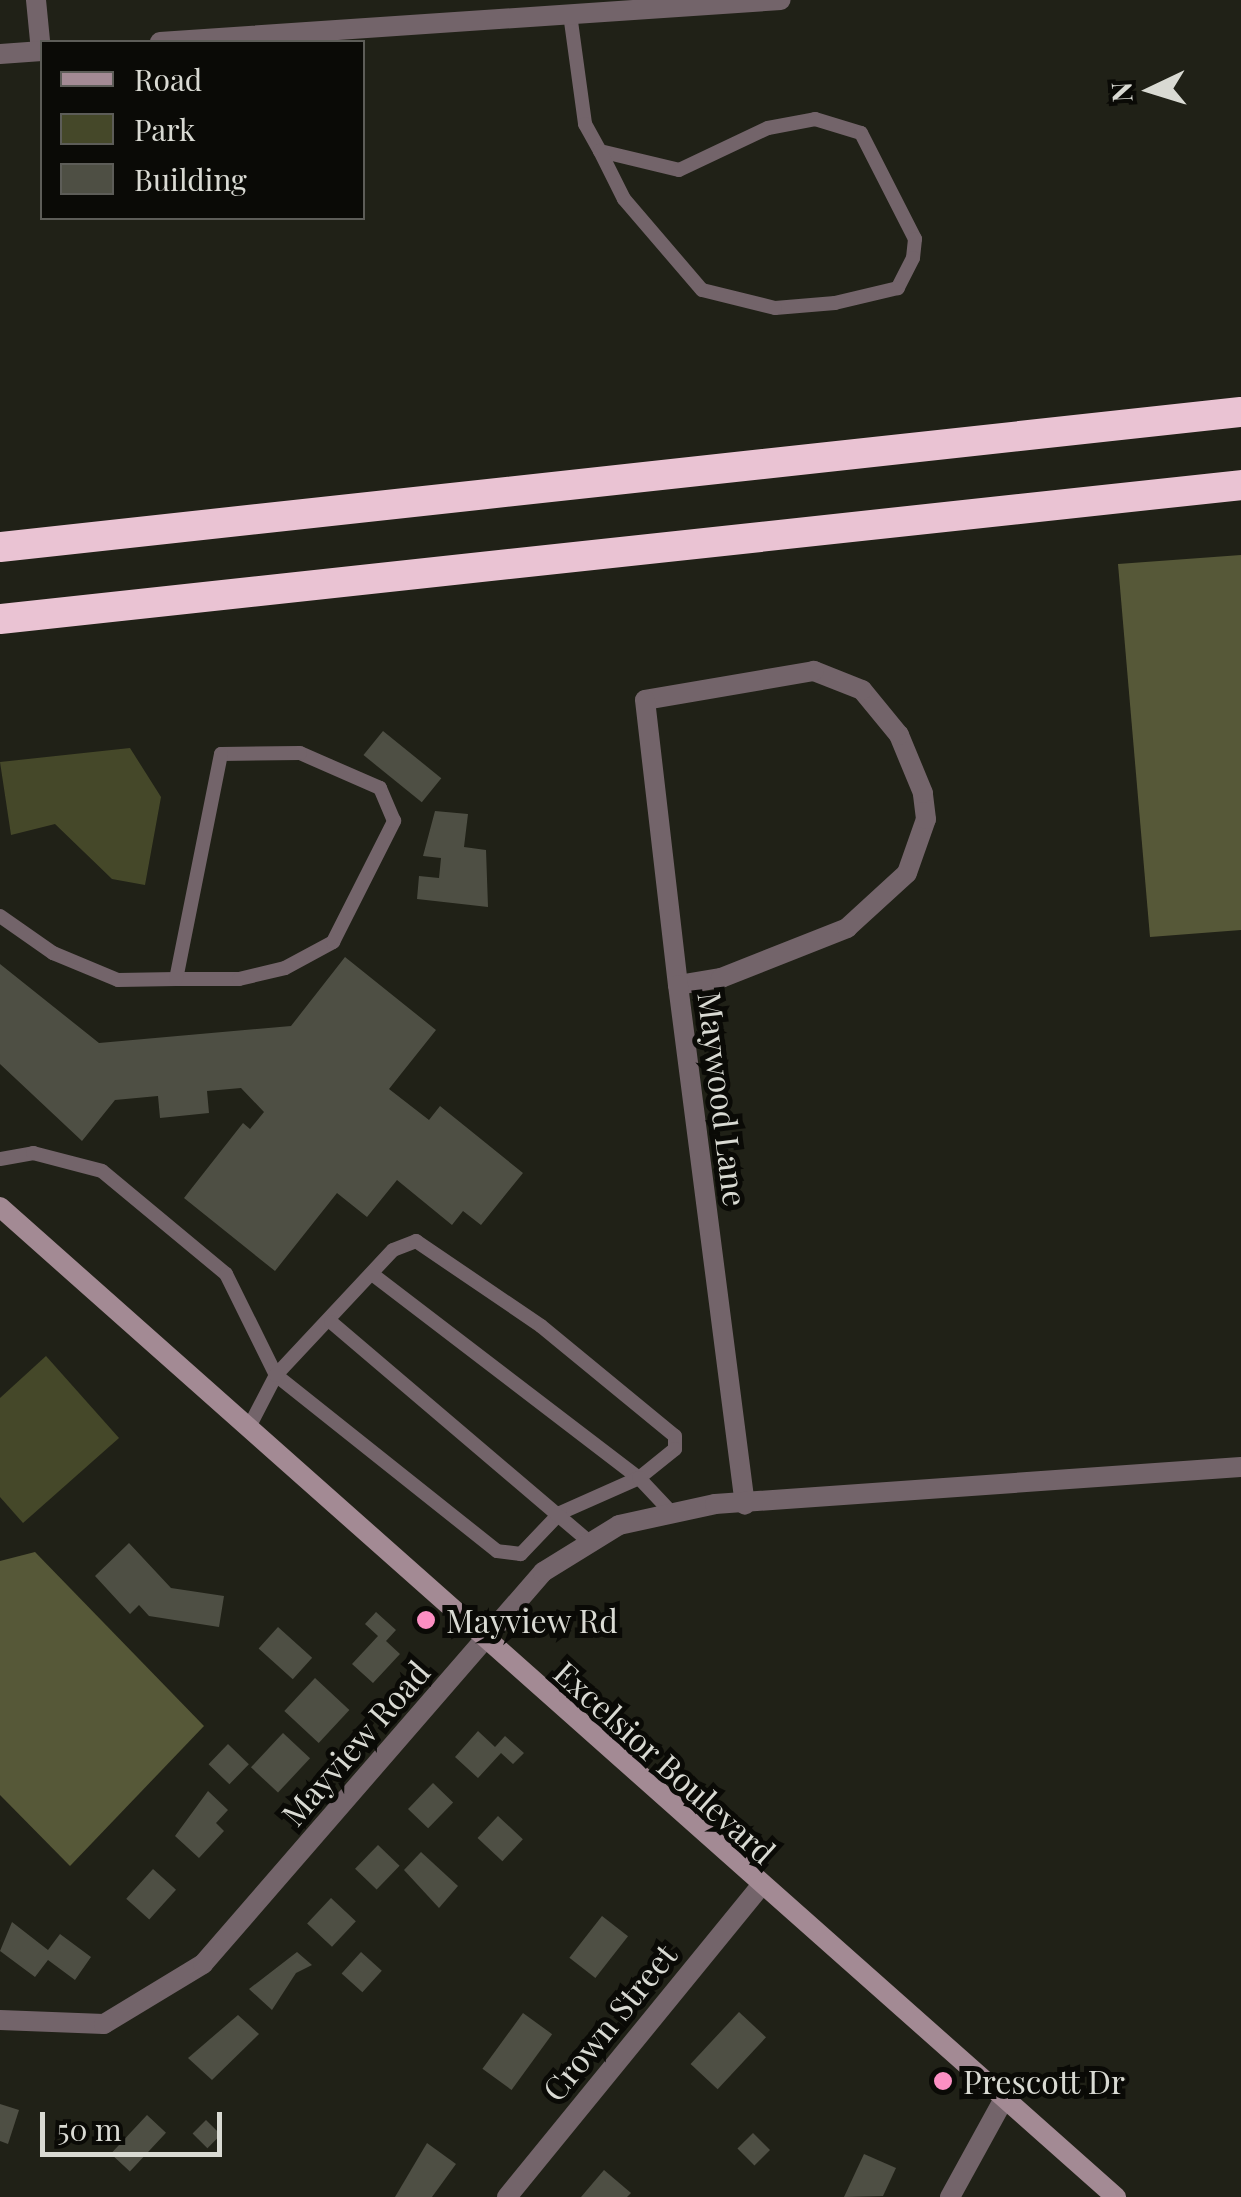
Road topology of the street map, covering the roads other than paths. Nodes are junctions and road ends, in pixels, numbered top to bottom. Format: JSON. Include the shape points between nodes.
{"nodes":[{"id":1,"x":36,"y":0,"type":"edge"},
{"id":2,"x":768,"y":0,"type":"edge"},
{"id":3,"x":781,"y":0,"type":"edge"},
{"id":4,"x":546,"y":8,"type":"edge"},
{"id":5,"x":570,"y":14,"type":"junction"},
{"id":6,"x":41,"y":40,"type":"edge"},
{"id":7,"x":183,"y":40,"type":"edge"},
{"id":8,"x":40,"y":51,"type":"edge"},
{"id":9,"x":0,"y":54,"type":"edge"},
{"id":10,"x":600,"y":151,"type":"junction"},
{"id":11,"x":1241,"y":412,"type":"edge"},
{"id":12,"x":1241,"y":486,"type":"edge"},
{"id":13,"x":0,"y":547,"type":"edge"},
{"id":14,"x":0,"y":619,"type":"edge"},
{"id":15,"x":0,"y":916,"type":"edge"},
{"id":16,"x":176,"y":980,"type":"junction"},
{"id":17,"x":678,"y":986,"type":"junction"},
{"id":18,"x":0,"y":1159,"type":"edge"},
{"id":19,"x":0,"y":1208,"type":"edge"},
{"id":20,"x":372,"y":1274,"type":"junction"},
{"id":21,"x":331,"y":1322,"type":"junction"},
{"id":22,"x":276,"y":1376,"type":"junction"},
{"id":23,"x":248,"y":1429,"type":"junction"},
{"id":24,"x":1241,"y":1468,"type":"edge"},
{"id":25,"x":639,"y":1478,"type":"junction"},
{"id":26,"x":745,"y":1506,"type":"junction"},
{"id":27,"x":669,"y":1510,"type":"junction"},
{"id":28,"x":560,"y":1514,"type":"junction"},
{"id":29,"x":587,"y":1540,"type":"junction"},
{"id":30,"x":484,"y":1640,"type":"junction"},
{"id":31,"x":760,"y":1887,"type":"junction"},
{"id":32,"x":0,"y":2020,"type":"edge"},
{"id":33,"x":1005,"y":2098,"type":"junction"},
{"id":34,"x":507,"y":2197,"type":"edge"},
{"id":35,"x":950,"y":2197,"type":"edge"},
{"id":36,"x":1116,"y":2197,"type":"edge"}],
"edges":[{"from":1,"to":6,"type":"street"},
{"from":2,"to":3,"type":"street"},
{"from":2,"to":5,"type":"street"},
{"from":4,"to":5,"type":"street"},
{"from":4,"to":7,"type":"street"},
{"from":5,"to":10,"type":"lane","via":[[585,124]]},
{"from":8,"to":9,"type":"street"},
{"from":10,"to":10,"type":"lane","via":[[680,170],[768,128],[814,119],[861,134],[915,240],[913,258],[898,288],[835,303],[775,308],[702,290],[624,199]]},
{"from":11,"to":13,"type":"highway"},
{"from":12,"to":14,"type":"highway"},
{"from":15,"to":16,"type":"lane","via":[[52,953],[118,980]]},
{"from":16,"to":16,"type":"lane","via":[[285,968],[333,942],[394,821],[380,788],[300,753],[221,754]]},
{"from":17,"to":17,"type":"street","name":"Maywood Lane","via":[[721,978],[880,905],[919,846],[923,793],[899,735],[840,678],[814,671],[645,700]]},
{"from":17,"to":26,"type":"street","name":"Maywood Lane"},
{"from":18,"to":22,"type":"lane","via":[[33,1153],[102,1171],[226,1274]]},
{"from":19,"to":23,"type":"main road","name":"Excelsior Boulevard"},
{"from":20,"to":21,"type":"lane"},
{"from":20,"to":25,"type":"lane"},
{"from":20,"to":25,"type":"lane","via":[[416,1241],[542,1326],[675,1436],[675,1449]]},
{"from":21,"to":22,"type":"lane"},
{"from":21,"to":28,"type":"lane"},
{"from":22,"to":23,"type":"lane"},
{"from":22,"to":28,"type":"lane","via":[[497,1551],[522,1554]]},
{"from":23,"to":30,"type":"main road","name":"Excelsior Boulevard"},
{"from":24,"to":26,"type":"street","name":"Mayview Road"},
{"from":25,"to":27,"type":"lane"},
{"from":25,"to":28,"type":"lane"},
{"from":26,"to":27,"type":"street","name":"Mayview Road"},
{"from":27,"to":29,"type":"street","name":"Mayview Road"},
{"from":28,"to":29,"type":"lane"},
{"from":29,"to":30,"type":"street","name":"Mayview Road","via":[[543,1572]]},
{"from":30,"to":31,"type":"main road","name":"Excelsior Boulevard"},
{"from":30,"to":32,"type":"street","name":"Mayview Road","via":[[203,1964],[164,1995],[104,2024]]},
{"from":31,"to":33,"type":"main road","name":"Excelsior Boulevard"},
{"from":31,"to":34,"type":"street","name":"Crown Street"},
{"from":33,"to":35,"type":"street"},
{"from":33,"to":36,"type":"main road","name":"Excelsior Boulevard"}]}
